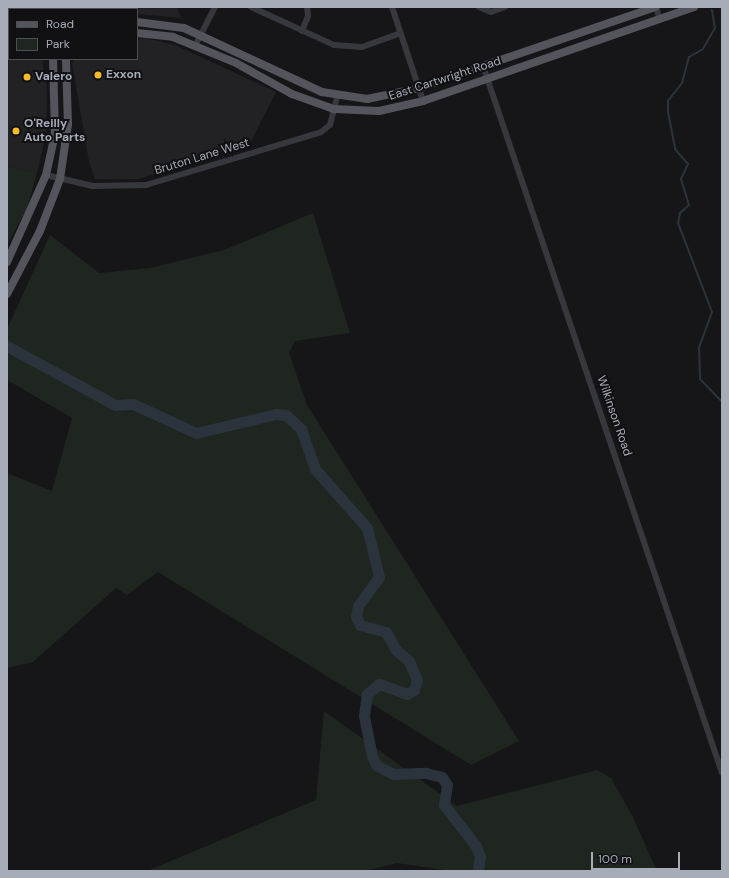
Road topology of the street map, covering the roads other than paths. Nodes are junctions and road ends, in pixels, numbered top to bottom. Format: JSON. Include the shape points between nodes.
{"nodes":[{"id":1,"x":215,"y":7,"type":"edge"},
{"id":2,"x":252,"y":7,"type":"edge"},
{"id":3,"x":307,"y":7,"type":"edge"},
{"id":4,"x":392,"y":7,"type":"edge"},
{"id":5,"x":479,"y":7,"type":"edge"},
{"id":6,"x":505,"y":7,"type":"edge"},
{"id":7,"x":656,"y":7,"type":"edge"},
{"id":8,"x":694,"y":7,"type":"edge"},
{"id":9,"x":660,"y":19,"type":"junction"},
{"id":10,"x":138,"y":22,"type":"edge"},
{"id":11,"x":302,"y":31,"type":"junction"},
{"id":12,"x":401,"y":33,"type":"junction"},
{"id":13,"x":138,"y":34,"type":"edge"},
{"id":14,"x":202,"y":35,"type":"junction"},
{"id":15,"x":195,"y":46,"type":"junction"},
{"id":16,"x":53,"y":60,"type":"edge"},
{"id":17,"x":66,"y":60,"type":"edge"},
{"id":18,"x":483,"y":66,"type":"junction"},
{"id":19,"x":488,"y":78,"type":"junction"},
{"id":20,"x":419,"y":88,"type":"junction"},
{"id":21,"x":337,"y":96,"type":"junction"},
{"id":22,"x":423,"y":101,"type":"junction"},
{"id":23,"x":334,"y":109,"type":"junction"},
{"id":24,"x":46,"y":175,"type":"junction"},
{"id":25,"x":60,"y":179,"type":"junction"},
{"id":26,"x":7,"y":262,"type":"edge"},
{"id":27,"x":7,"y":294,"type":"edge"},
{"id":28,"x":722,"y":774,"type":"edge"}],
"edges":[{"from":1,"to":14,"type":"street"},
{"from":2,"to":11,"type":"street"},
{"from":3,"to":11,"type":"street","via":[[308,16]]},
{"from":4,"to":12,"type":"street"},
{"from":5,"to":6,"type":"street","via":[[491,12]]},
{"from":7,"to":9,"type":"street"},
{"from":7,"to":18,"type":"main road","name":"East Cartwright Road"},
{"from":8,"to":9,"type":"main road","name":"East Cartwright Road"},
{"from":9,"to":19,"type":"main road","name":"East Cartwright Road"},
{"from":10,"to":14,"type":"main road","name":"East Cartwright Road","via":[[167,24]]},
{"from":11,"to":12,"type":"street","via":[[334,45],[362,47]]},
{"from":12,"to":20,"type":"street"},
{"from":13,"to":15,"type":"main road","name":"East Cartwright Road","via":[[163,35]]},
{"from":14,"to":15,"type":"street"},
{"from":14,"to":21,"type":"main road","name":"East Cartwright Road","via":[[288,78]]},
{"from":15,"to":23,"type":"main road","name":"East Cartwright Road","via":[[292,94]]},
{"from":16,"to":24,"type":"main road","via":[[55,134]]},
{"from":17,"to":25,"type":"main road","via":[[68,124]]},
{"from":18,"to":19,"type":"street","name":"Wilkinson Road"},
{"from":18,"to":20,"type":"main road","name":"East Cartwright Road"},
{"from":19,"to":22,"type":"main road","name":"East Cartwright Road"},
{"from":19,"to":28,"type":"street","name":"Wilkinson Road"},
{"from":20,"to":21,"type":"main road","name":"East Cartwright Road","via":[[383,97]]},
{"from":20,"to":22,"type":"street"},
{"from":21,"to":23,"type":"street","name":"Bruton Lane West"},
{"from":22,"to":23,"type":"main road","name":"East Cartwright Road","via":[[379,111]]},
{"from":23,"to":25,"type":"street","name":"Bruton Lane West","via":[[330,125],[321,132],[146,185],[93,186]]},
{"from":24,"to":25,"type":"street","name":"Bruton Lane West"},
{"from":24,"to":26,"type":"main road"},
{"from":25,"to":27,"type":"main road","via":[[40,231]]}]}
